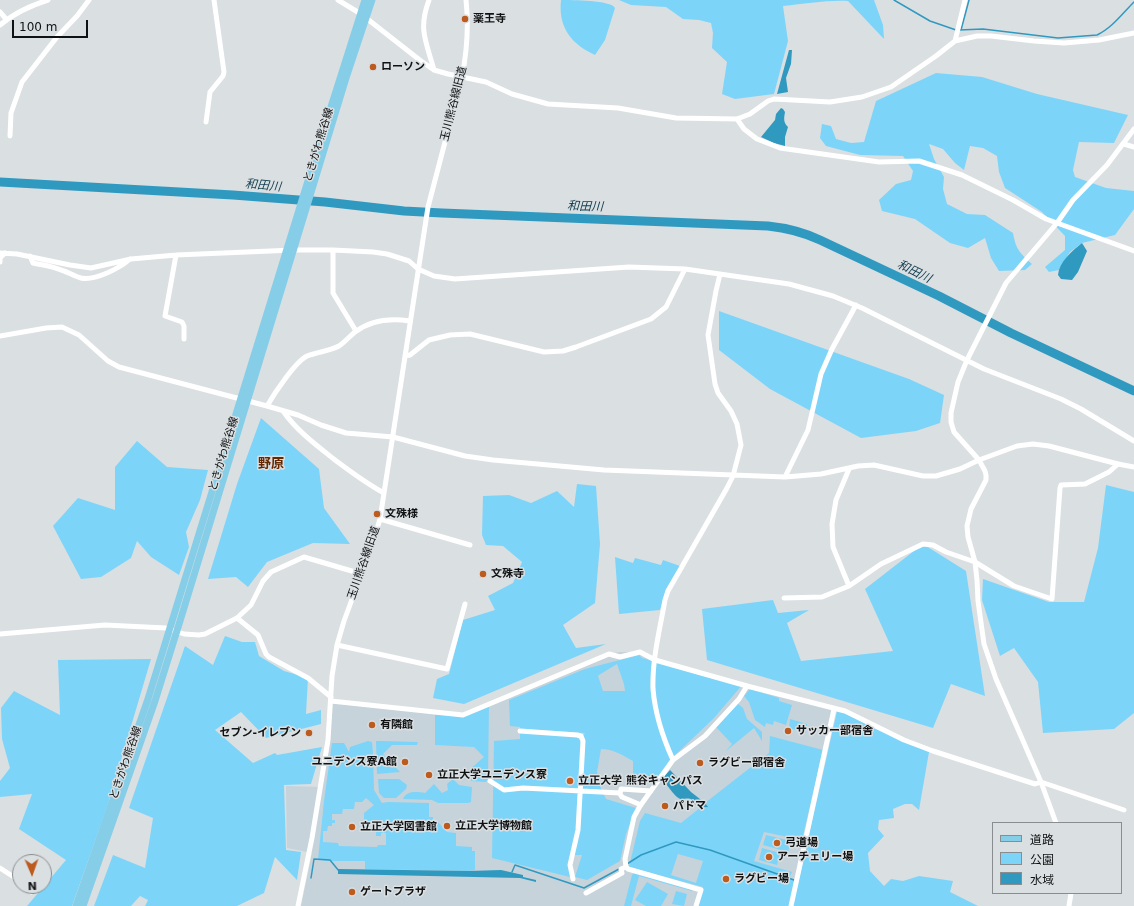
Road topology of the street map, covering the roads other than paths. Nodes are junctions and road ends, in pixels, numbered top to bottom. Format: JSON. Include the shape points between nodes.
{"nodes":[{"id":1,"x":48,"y":0,"type":"edge"},
{"id":2,"x":89,"y":0,"type":"edge"},
{"id":3,"x":214,"y":0,"type":"edge"},
{"id":4,"x":338,"y":0,"type":"edge"},
{"id":5,"x":365,"y":0,"type":"edge"},
{"id":6,"x":372,"y":0,"type":"edge"},
{"id":7,"x":430,"y":0,"type":"edge"},
{"id":8,"x":466,"y":0,"type":"edge"},
{"id":9,"x":965,"y":0,"type":"edge"},
{"id":10,"x":0,"y":12,"type":"edge"},
{"id":11,"x":363,"y":16,"type":"junction"},
{"id":12,"x":6,"y":19,"type":"junction"},
{"id":13,"x":0,"y":25,"type":"edge"},
{"id":14,"x":1134,"y":33,"type":"edge"},
{"id":15,"x":954,"y":42,"type":"junction"},
{"id":16,"x":434,"y":70,"type":"junction"},
{"id":17,"x":462,"y":77,"type":"junction"},
{"id":18,"x":737,"y":118,"type":"junction"},
{"id":19,"x":206,"y":122,"type":"dead end"},
{"id":20,"x":1134,"y":129,"type":"edge"},
{"id":21,"x":10,"y":136,"type":"dead end"},
{"id":22,"x":1124,"y":144,"type":"junction"},
{"id":23,"x":1134,"y":147,"type":"edge"},
{"id":24,"x":1057,"y":223,"type":"junction"},
{"id":25,"x":290,"y":250,"type":"junction"},
{"id":26,"x":333,"y":250,"type":"junction"},
{"id":27,"x":1134,"y":251,"type":"edge"},
{"id":28,"x":3,"y":253,"type":"edge"},
{"id":29,"x":176,"y":255,"type":"junction"},
{"id":30,"x":30,"y":256,"type":"junction"},
{"id":31,"x":131,"y":259,"type":"junction"},
{"id":32,"x":0,"y":262,"type":"edge"},
{"id":33,"x":418,"y":269,"type":"junction"},
{"id":34,"x":685,"y":269,"type":"junction"},
{"id":35,"x":720,"y":274,"type":"junction"},
{"id":36,"x":856,"y":305,"type":"junction"},
{"id":37,"x":410,"y":321,"type":"junction"},
{"id":38,"x":356,"y":331,"type":"junction"},
{"id":39,"x":0,"y":336,"type":"edge"},
{"id":40,"x":184,"y":339,"type":"dead end"},
{"id":41,"x":405,"y":356,"type":"junction"},
{"id":42,"x":967,"y":360,"type":"junction"},
{"id":43,"x":267,"y":406,"type":"junction"},
{"id":44,"x":283,"y":410,"type":"junction"},
{"id":45,"x":392,"y":437,"type":"junction"},
{"id":46,"x":1134,"y":441,"type":"edge"},
{"id":47,"x":979,"y":460,"type":"junction"},
{"id":48,"x":1118,"y":464,"type":"junction"},
{"id":49,"x":1134,"y":467,"type":"edge"},
{"id":50,"x":849,"y":468,"type":"junction"},
{"id":51,"x":733,"y":476,"type":"junction"},
{"id":52,"x":785,"y":477,"type":"junction"},
{"id":53,"x":384,"y":493,"type":"junction"},
{"id":54,"x":380,"y":520,"type":"junction"},
{"id":55,"x":470,"y":545,"type":"dead end"},
{"id":56,"x":975,"y":562,"type":"junction"},
{"id":57,"x":362,"y":574,"type":"junction"},
{"id":58,"x":849,"y":586,"type":"junction"},
{"id":59,"x":784,"y":598,"type":"dead end"},
{"id":60,"x":465,"y":604,"type":"dead end"},
{"id":61,"x":238,"y":618,"type":"junction"},
{"id":62,"x":0,"y":634,"type":"edge"},
{"id":63,"x":337,"y":645,"type":"junction"},
{"id":64,"x":655,"y":660,"type":"junction"},
{"id":65,"x":747,"y":686,"type":"junction"},
{"id":66,"x":331,"y":699,"type":"junction"},
{"id":67,"x":834,"y":709,"type":"junction"},
{"id":68,"x":520,"y":731,"type":"dead end"},
{"id":69,"x":673,"y":760,"type":"junction"},
{"id":70,"x":490,"y":781,"type":"dead end"},
{"id":71,"x":1042,"y":782,"type":"junction"},
{"id":72,"x":580,"y":790,"type":"junction"},
{"id":73,"x":651,"y":791,"type":"junction"},
{"id":74,"x":620,"y":793,"type":"junction"},
{"id":75,"x":641,"y":805,"type":"junction"},
{"id":76,"x":1124,"y":810,"type":"dead end"},
{"id":77,"x":1056,"y":822,"type":"edge"},
{"id":78,"x":626,"y":867,"type":"junction"},
{"id":79,"x":0,"y":868,"type":"edge"},
{"id":80,"x":12,"y":875,"type":"edge"},
{"id":81,"x":573,"y":879,"type":"dead end"},
{"id":82,"x":586,"y":892,"type":"dead end"},
{"id":83,"x":1071,"y":894,"type":"edge"},
{"id":84,"x":76,"y":906,"type":"edge"},
{"id":85,"x":83,"y":906,"type":"edge"},
{"id":86,"x":298,"y":906,"type":"edge"},
{"id":87,"x":696,"y":906,"type":"edge"},
{"id":88,"x":791,"y":906,"type":"edge"},
{"id":89,"x":1069,"y":906,"type":"edge"}],
"edges":[{"from":1,"to":12,"type":"street"},
{"from":2,"to":21,"type":"street","via":[[56,37],[22,82],[11,113]]},
{"from":3,"to":19,"type":"street","via":[[224,72],[210,92]]},
{"from":4,"to":11,"type":"street"},
{"from":5,"to":11,"type":"main road","name":"ときがわ熊谷線"},
{"from":6,"to":11,"type":"main road","name":"ときがわ熊谷線"},
{"from":7,"to":16,"type":"street","via":[[423,20],[423,30]]},
{"from":8,"to":17,"type":"street","name":"玉川熊谷線旧道","via":[[468,28]]},
{"from":9,"to":15,"type":"street"},
{"from":10,"to":12,"type":"street"},
{"from":11,"to":16,"type":"street"},
{"from":11,"to":25,"type":"main road","name":"ときがわ熊谷線"},
{"from":12,"to":13,"type":"street"},
{"from":14,"to":15,"type":"street","via":[[1064,43],[991,36],[977,36]]},
{"from":15,"to":18,"type":"street","via":[[891,87],[877,93],[830,102],[774,99],[750,114]]},
{"from":16,"to":17,"type":"street"},
{"from":17,"to":18,"type":"street","via":[[486,82],[512,94],[548,104],[618,108],[676,118]]},
{"from":17,"to":33,"type":"street","name":"玉川熊谷線旧道","via":[[428,207]]},
{"from":18,"to":24,"type":"street","via":[[744,129],[757,139],[780,148],[879,162],[919,161],[962,174]]},
{"from":20,"to":22,"type":"street"},
{"from":22,"to":23,"type":"street"},
{"from":22,"to":24,"type":"street","via":[[1073,200]]},
{"from":24,"to":27,"type":"street"},
{"from":24,"to":42,"type":"street","via":[[1006,283]]},
{"from":25,"to":26,"type":"street"},
{"from":25,"to":29,"type":"street"},
{"from":25,"to":84,"type":"main road","name":"ときがわ熊谷線","via":[[150,692]]},
{"from":25,"to":85,"type":"main road","name":"ときがわ熊谷線","via":[[174,643]]},
{"from":26,"to":33,"type":"street","via":[[387,254],[409,262]]},
{"from":26,"to":38,"type":"street","via":[[334,293]]},
{"from":28,"to":30,"type":"street"},
{"from":28,"to":32,"type":"street"},
{"from":29,"to":31,"type":"street"},
{"from":29,"to":40,"type":"street","via":[[165,316],[182,322]]},
{"from":30,"to":31,"type":"street","via":[[91,268]]},
{"from":30,"to":31,"type":"street","via":[[33,263],[60,269],[82,278],[102,274],[122,266]]},
{"from":33,"to":34,"type":"street","via":[[434,276],[455,279],[629,267]]},
{"from":33,"to":37,"type":"street","name":"玉川熊谷線旧道"},
{"from":34,"to":35,"type":"street"},
{"from":34,"to":41,"type":"street","via":[[666,307],[651,319],[576,347],[544,352],[470,334],[450,335],[429,340]]},
{"from":35,"to":36,"type":"street","via":[[789,284]]},
{"from":35,"to":51,"type":"street","via":[[708,335],[715,384],[718,393],[731,410],[740,438],[741,445]]},
{"from":36,"to":42,"type":"street"},
{"from":36,"to":52,"type":"street","via":[[820,374],[808,430]]},
{"from":37,"to":38,"type":"street","via":[[374,321]]},
{"from":37,"to":41,"type":"street","name":"玉川熊谷線旧道"},
{"from":38,"to":43,"type":"street","via":[[338,346],[306,357],[275,391]]},
{"from":39,"to":43,"type":"street","via":[[62,327],[79,335],[108,361],[119,367]]},
{"from":41,"to":45,"type":"street","name":"玉川熊谷線旧道"},
{"from":42,"to":46,"type":"street","via":[[1006,379],[1062,399]]},
{"from":42,"to":47,"type":"street","via":[[953,397],[951,422],[954,432]]},
{"from":43,"to":44,"type":"street"},
{"from":44,"to":45,"type":"street","via":[[346,433]]},
{"from":44,"to":53,"type":"street","via":[[311,442],[357,477]]},
{"from":45,"to":51,"type":"street","via":[[465,456],[493,460],[604,470]]},
{"from":45,"to":53,"type":"street","name":"玉川熊谷線旧道"},
{"from":47,"to":48,"type":"street","via":[[1017,446],[1033,444]]},
{"from":47,"to":50,"type":"street","via":[[936,476],[923,476],[874,465]]},
{"from":47,"to":56,"type":"street","via":[[985,471],[986,480],[971,509],[967,526]]},
{"from":48,"to":49,"type":"street"},
{"from":48,"to":56,"type":"street","via":[[1109,472],[1085,484],[1061,485],[1052,599],[1014,586]]},
{"from":50,"to":52,"type":"street","via":[[821,474]]},
{"from":50,"to":58,"type":"street","via":[[836,500],[832,524],[833,547]]},
{"from":51,"to":52,"type":"street"},
{"from":51,"to":64,"type":"street","via":[[668,591]]},
{"from":53,"to":54,"type":"street","name":"玉川熊谷線旧道"},
{"from":54,"to":55,"type":"street"},
{"from":54,"to":57,"type":"street","name":"玉川熊谷線旧道"},
{"from":56,"to":58,"type":"street","via":[[933,545],[923,544],[882,564]]},
{"from":56,"to":71,"type":"street","via":[[984,644],[996,679]]},
{"from":57,"to":61,"type":"street","via":[[304,557],[271,572],[252,605]]},
{"from":57,"to":63,"type":"street","name":"玉川熊谷線旧道"},
{"from":58,"to":59,"type":"street","via":[[822,597]]},
{"from":60,"to":63,"type":"street","via":[[447,669]]},
{"from":61,"to":62,"type":"street","via":[[199,635],[184,634],[166,628],[105,625]]},
{"from":61,"to":66,"type":"street","via":[[258,635],[269,657],[308,678]]},
{"from":63,"to":66,"type":"street","name":"玉川熊谷線旧道"},
{"from":64,"to":65,"type":"street"},
{"from":64,"to":66,"type":"street","via":[[640,652],[620,657],[609,654],[463,715]]},
{"from":64,"to":69,"type":"street","via":[[656,707],[665,742]]},
{"from":65,"to":67,"type":"street"},
{"from":65,"to":69,"type":"street","via":[[739,699],[705,736]]},
{"from":66,"to":86,"type":"street","name":"玉川熊谷線旧道","via":[[312,838]]},
{"from":67,"to":71,"type":"street","via":[[845,711],[933,751],[1035,784]]},
{"from":67,"to":88,"type":"street"},
{"from":68,"to":72,"type":"street","via":[[581,736],[584,748]]},
{"from":69,"to":73,"type":"street"},
{"from":70,"to":72,"type":"street","via":[[504,790]]},
{"from":71,"to":76,"type":"street"},
{"from":71,"to":77,"type":"street"},
{"from":72,"to":74,"type":"street"},
{"from":72,"to":81,"type":"street","via":[[578,830],[570,865]]},
{"from":73,"to":74,"type":"street","via":[[624,788]]},
{"from":73,"to":75,"type":"street"},
{"from":74,"to":75,"type":"street","via":[[622,797]]},
{"from":75,"to":78,"type":"street","via":[[632,825],[625,859]]},
{"from":78,"to":82,"type":"street","via":[[621,869],[622,873]]},
{"from":78,"to":87,"type":"street","via":[[701,890]]},
{"from":79,"to":80,"type":"street"},
{"from":83,"to":89,"type":"street"}]}
